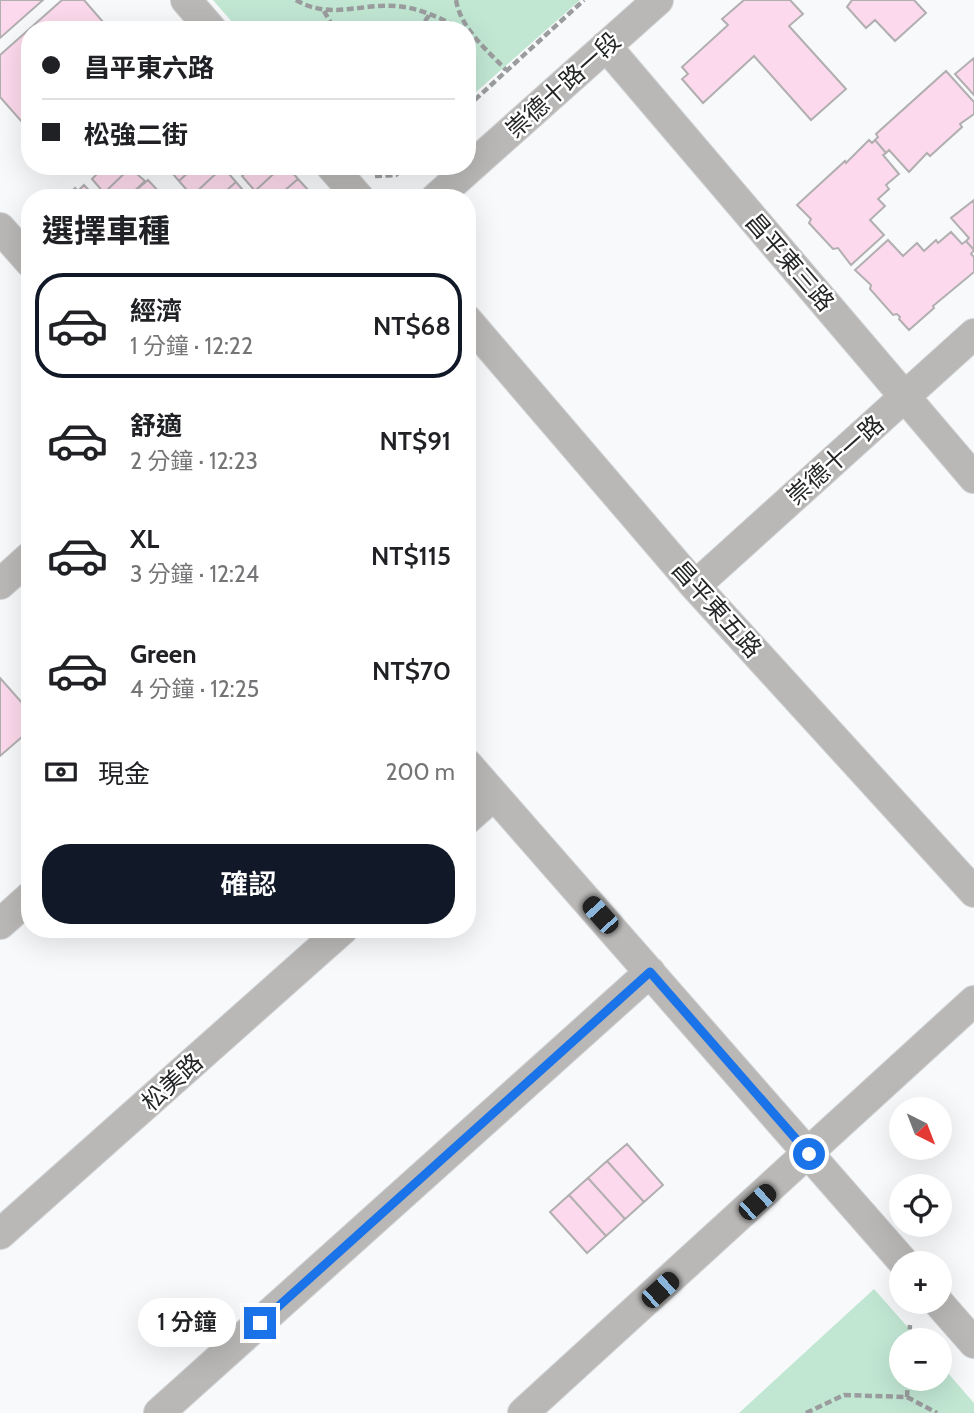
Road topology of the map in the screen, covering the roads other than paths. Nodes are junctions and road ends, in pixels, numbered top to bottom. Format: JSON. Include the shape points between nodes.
{"nodes":[{"id":1,"x":186,"y":0,"type":"edge"},
{"id":2,"x":658,"y":0,"type":"edge"},
{"id":3,"x":204,"y":21,"type":"edge"},
{"id":4,"x":606,"y":46,"type":"junction"},
{"id":5,"x":476,"y":162,"type":"edge"},
{"id":6,"x":339,"y":175,"type":"edge"},
{"id":7,"x":462,"y":175,"type":"edge"},
{"id":8,"x":351,"y":189,"type":"edge"},
{"id":9,"x":446,"y":189,"type":"edge"},
{"id":10,"x":0,"y":228,"type":"edge"},
{"id":11,"x":21,"y":252,"type":"edge"},
{"id":12,"x":476,"y":330,"type":"edge"},
{"id":13,"x":974,"y":334,"type":"edge"},
{"id":14,"x":905,"y":396,"type":"junction"},
{"id":15,"x":974,"y":478,"type":"edge"},
{"id":16,"x":21,"y":566,"type":"edge"},
{"id":17,"x":0,"y":584,"type":"edge"},
{"id":18,"x":695,"y":586,"type":"junction"},
{"id":19,"x":476,"y":774,"type":"edge"},
{"id":20,"x":494,"y":795,"type":"junction"},
{"id":21,"x":476,"y":811,"type":"edge"},
{"id":22,"x":974,"y":892,"type":"edge"},
{"id":23,"x":21,"y":905,"type":"edge"},
{"id":24,"x":0,"y":923,"type":"edge"},
{"id":25,"x":333,"y":938,"type":"edge"},
{"id":26,"x":650,"y":972,"type":"junction"},
{"id":27,"x":974,"y":1001,"type":"edge"},
{"id":28,"x":809,"y":1154,"type":"junction"},
{"id":29,"x":0,"y":1234,"type":"edge"},
{"id":30,"x":894,"y":1251,"type":"edge"},
{"id":31,"x":949,"y":1314,"type":"edge"},
{"id":32,"x":974,"y":1343,"type":"edge"},
{"id":33,"x":159,"y":1413,"type":"edge"},
{"id":34,"x":523,"y":1413,"type":"edge"}],
"edges":[{"from":1,"to":3,"type":"street"},
{"from":2,"to":4,"type":"street","name":"崇德十路一段"},
{"from":4,"to":5,"type":"street","name":"崇德十路一段"},
{"from":4,"to":14,"type":"street","name":"昌平東三路"},
{"from":6,"to":8,"type":"street"},
{"from":7,"to":9,"type":"street","name":"崇德十路一段"},
{"from":10,"to":11,"type":"street"},
{"from":12,"to":18,"type":"street","name":"昌平東五路"},
{"from":13,"to":14,"type":"street","name":"崇德十一路"},
{"from":14,"to":15,"type":"street","name":"昌平東三路"},
{"from":14,"to":18,"type":"street","name":"崇德十一路"},
{"from":16,"to":17,"type":"street"},
{"from":18,"to":22,"type":"street","name":"昌平東五路"},
{"from":19,"to":20,"type":"street"},
{"from":20,"to":21,"type":"street"},
{"from":20,"to":26,"type":"street"},
{"from":23,"to":24,"type":"street"},
{"from":25,"to":29,"type":"street","name":"松美路"},
{"from":26,"to":28,"type":"street"},
{"from":26,"to":33,"type":"street"},
{"from":27,"to":28,"type":"street"},
{"from":28,"to":30,"type":"street"},
{"from":28,"to":34,"type":"street"},
{"from":31,"to":32,"type":"street"}]}
